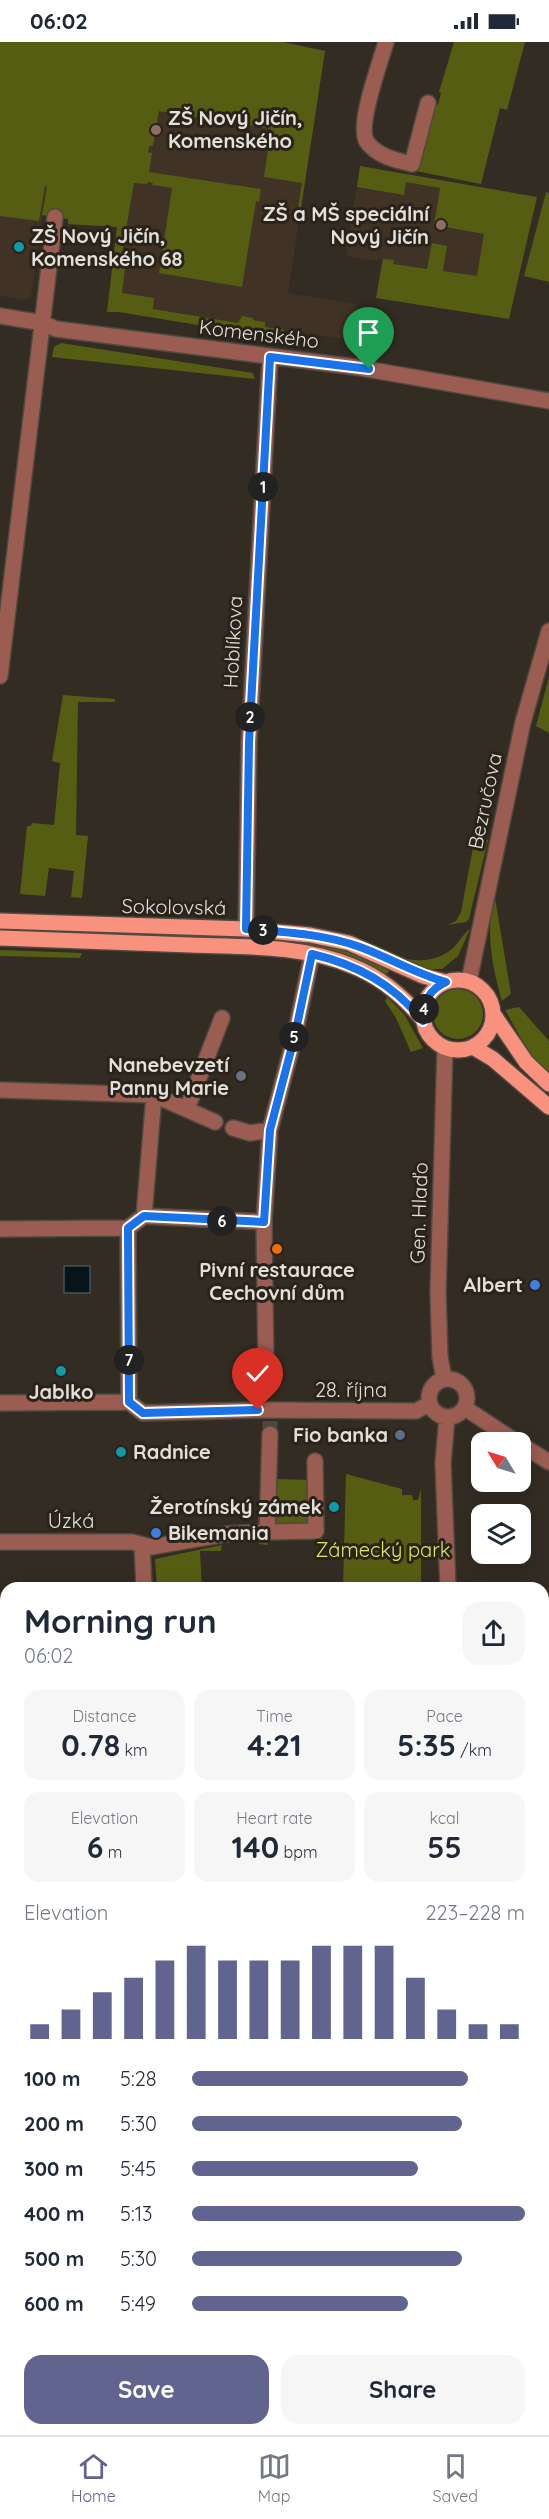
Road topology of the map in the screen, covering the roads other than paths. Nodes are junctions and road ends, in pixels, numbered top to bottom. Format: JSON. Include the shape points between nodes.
{"nodes":[{"id":1,"x":386,"y":42,"type":"edge"},
{"id":2,"x":428,"y":103,"type":"dead end"},
{"id":3,"x":55,"y":217,"type":"dead end"},
{"id":4,"x":0,"y":316,"type":"edge"},
{"id":5,"x":43,"y":323,"type":"junction"},
{"id":6,"x":270,"y":357,"type":"junction"},
{"id":7,"x":549,"y":401,"type":"edge"},
{"id":8,"x":549,"y":631,"type":"edge"},
{"id":9,"x":0,"y":676,"type":"edge"},
{"id":10,"x":0,"y":921,"type":"edge"},
{"id":11,"x":246,"y":929,"type":"junction"},
{"id":12,"x":0,"y":938,"type":"edge"},
{"id":13,"x":312,"y":954,"type":"junction"},
{"id":14,"x":469,"y":981,"type":"junction"},
{"id":15,"x":446,"y":982,"type":"junction"},
{"id":16,"x":494,"y":1015,"type":"junction"},
{"id":17,"x":222,"y":1018,"type":"dead end"},
{"id":18,"x":423,"y":1021,"type":"junction"},
{"id":19,"x":473,"y":1047,"type":"junction"},
{"id":20,"x":445,"y":1048,"type":"junction"},
{"id":21,"x":549,"y":1084,"type":"edge"},
{"id":22,"x":0,"y":1090,"type":"edge"},
{"id":23,"x":154,"y":1095,"type":"junction"},
{"id":24,"x":549,"y":1107,"type":"edge"},
{"id":25,"x":187,"y":1109,"type":"junction"},
{"id":26,"x":215,"y":1122,"type":"dead end"},
{"id":27,"x":233,"y":1128,"type":"dead end"},
{"id":28,"x":270,"y":1130,"type":"junction"},
{"id":29,"x":144,"y":1216,"type":"junction"},
{"id":30,"x":264,"y":1222,"type":"junction"},
{"id":31,"x":128,"y":1228,"type":"junction"},
{"id":32,"x":0,"y":1229,"type":"edge"},
{"id":33,"x":266,"y":1367,"type":"dead end"},
{"id":34,"x":444,"y":1379,"type":"junction"},
{"id":35,"x":0,"y":1402,"type":"edge"},
{"id":36,"x":129,"y":1402,"type":"junction"},
{"id":37,"x":429,"y":1404,"type":"junction"},
{"id":38,"x":465,"y":1408,"type":"junction"},
{"id":39,"x":447,"y":1417,"type":"junction"},
{"id":40,"x":270,"y":1422,"type":"junction"},
{"id":41,"x":502,"y":1432,"type":"edge"},
{"id":42,"x":531,"y":1451,"type":"edge"},
{"id":43,"x":315,"y":1461,"type":"dead end"},
{"id":44,"x":549,"y":1462,"type":"edge"},
{"id":45,"x":267,"y":1532,"type":"junction"},
{"id":46,"x":0,"y":1542,"type":"edge"},
{"id":47,"x":142,"y":1545,"type":"junction"},
{"id":48,"x":144,"y":1582,"type":"edge"},
{"id":49,"x":448,"y":1582,"type":"edge"}],
"edges":[{"from":1,"to":2,"type":"street","via":[[366,112],[363,131],[368,143],[384,156],[412,164]]},
{"from":3,"to":5,"type":"street"},
{"from":4,"to":5,"type":"street","name":"Komenského"},
{"from":5,"to":6,"type":"street","name":"Komenského","via":[[56,328]]},
{"from":5,"to":9,"type":"street"},
{"from":6,"to":7,"type":"street","name":"Komenského","via":[[355,367]]},
{"from":6,"to":11,"type":"street","name":"Hoblíkova","via":[[249,742]]},
{"from":8,"to":14,"type":"street","name":"Bezručova","via":[[523,722]]},
{"from":10,"to":11,"type":"main road","name":"Sokolovská"},
{"from":11,"to":15,"type":"main road","name":"Sokolovská","via":[[334,939]]},
{"from":12,"to":13,"type":"main road","name":"Sokolovská","via":[[244,947]]},
{"from":13,"to":18,"type":"main road","name":"Sokolovská","via":[[370,974],[407,1001]]},
{"from":13,"to":28,"type":"street"},
{"from":14,"to":15,"type":"main road"},
{"from":14,"to":16,"type":"main road","via":[[487,994]]},
{"from":15,"to":18,"type":"main road","via":[[429,996]]},
{"from":16,"to":19,"type":"main road","via":[[486,1036]]},
{"from":16,"to":21,"type":"main road","via":[[526,1062]]},
{"from":17,"to":25,"type":"street"},
{"from":18,"to":20,"type":"main road","via":[[429,1035]]},
{"from":19,"to":20,"type":"main road"},
{"from":19,"to":24,"type":"main road"},
{"from":20,"to":34,"type":"street","name":"Gen. Hlaďo","via":[[438,1292]]},
{"from":22,"to":23,"type":"street"},
{"from":23,"to":25,"type":"street"},
{"from":23,"to":29,"type":"street"},
{"from":25,"to":26,"type":"street"},
{"from":27,"to":28,"type":"street","via":[[250,1133]]},
{"from":28,"to":30,"type":"street"},
{"from":29,"to":30,"type":"street"},
{"from":29,"to":31,"type":"street"},
{"from":30,"to":33,"type":"street"},
{"from":31,"to":32,"type":"street"},
{"from":31,"to":36,"type":"street"},
{"from":34,"to":37,"type":"street","via":[[431,1388]]},
{"from":34,"to":38,"type":"street","via":[[462,1384],[467,1395]]},
{"from":35,"to":36,"type":"street"},
{"from":36,"to":40,"type":"street","name":"28. října","via":[[143,1413]]},
{"from":37,"to":39,"type":"street","via":[[436,1413]]},
{"from":37,"to":40,"type":"street","name":"28. října","via":[[416,1411]]},
{"from":38,"to":39,"type":"street"},
{"from":38,"to":41,"type":"street"},
{"from":39,"to":49,"type":"street","via":[[443,1463]]},
{"from":40,"to":45,"type":"street"},
{"from":42,"to":44,"type":"street"},
{"from":43,"to":45,"type":"street","via":[[316,1531]]},
{"from":45,"to":47,"type":"street"},
{"from":46,"to":47,"type":"street","name":"Úzká"},
{"from":47,"to":48,"type":"street"}]}
